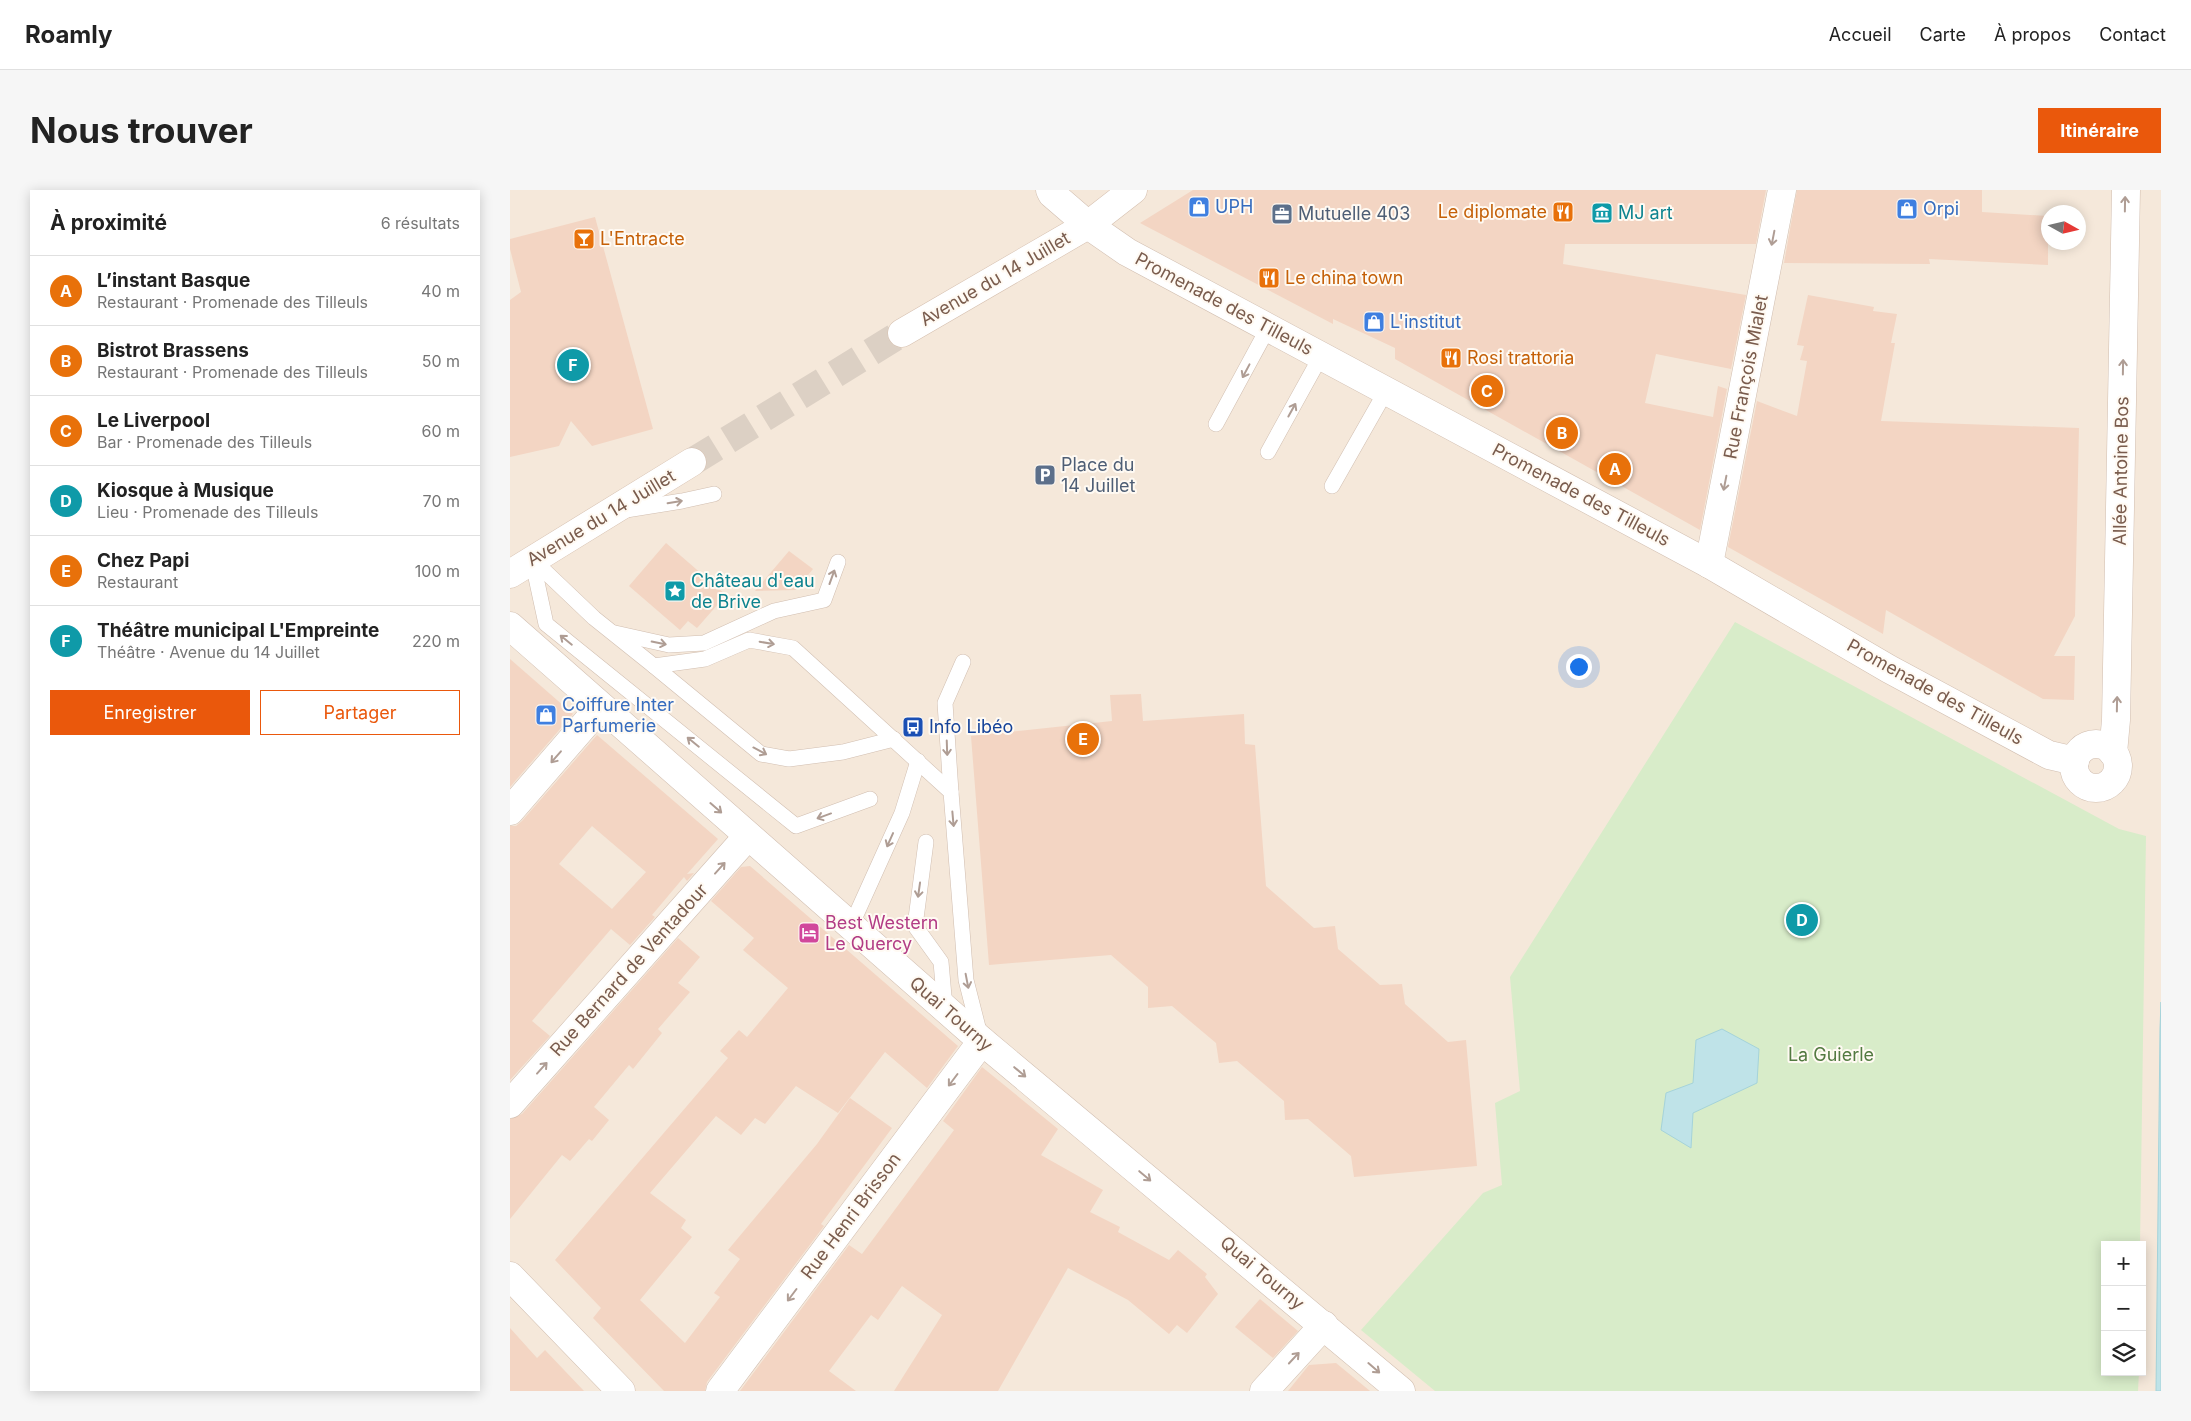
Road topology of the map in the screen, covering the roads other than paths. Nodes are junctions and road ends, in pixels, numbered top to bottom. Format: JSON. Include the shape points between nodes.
{"nodes":[{"id":1,"x":1050,"y":190,"type":"edge"},
{"id":2,"x":1133,"y":190,"type":"edge"},
{"id":3,"x":1782,"y":190,"type":"edge"},
{"id":4,"x":2126,"y":190,"type":"edge"},
{"id":5,"x":1088,"y":225,"type":"junction"},
{"id":6,"x":1268,"y":328,"type":"junction"},
{"id":7,"x":902,"y":332,"type":"tunnel mouth"},
{"id":8,"x":1321,"y":356,"type":"junction"},
{"id":9,"x":1386,"y":391,"type":"junction"},
{"id":10,"x":1216,"y":424,"type":"dead end"},
{"id":11,"x":1268,"y":452,"type":"dead end"},
{"id":12,"x":692,"y":462,"type":"tunnel mouth"},
{"id":13,"x":1332,"y":486,"type":"dead end"},
{"id":14,"x":714,"y":494,"type":"dead end"},
{"id":15,"x":610,"y":512,"type":"junction"},
{"id":16,"x":532,"y":559,"type":"junction"},
{"id":17,"x":838,"y":562,"type":"dead end"},
{"id":18,"x":1709,"y":564,"type":"junction"},
{"id":19,"x":510,"y":574,"type":"edge"},
{"id":20,"x":510,"y":626,"type":"edge"},
{"id":21,"x":612,"y":632,"type":"junction"},
{"id":22,"x":963,"y":662,"type":"dead end"},
{"id":23,"x":654,"y":666,"type":"junction"},
{"id":24,"x":600,"y":707,"type":"junction"},
{"id":25,"x":894,"y":739,"type":"junction"},
{"id":26,"x":2113,"y":753,"type":"junction"},
{"id":27,"x":918,"y":761,"type":"junction"},
{"id":28,"x":2075,"y":761,"type":"junction"},
{"id":29,"x":951,"y":792,"type":"junction"},
{"id":30,"x":870,"y":799,"type":"dead end"},
{"id":31,"x":510,"y":811,"type":"edge"},
{"id":32,"x":748,"y":836,"type":"junction"},
{"id":33,"x":926,"y":842,"type":"dead end"},
{"id":34,"x":851,"y":926,"type":"junction"},
{"id":35,"x":945,"y":1009,"type":"junction"},
{"id":36,"x":982,"y":1041,"type":"junction"},
{"id":37,"x":510,"y":1104,"type":"edge"},
{"id":38,"x":510,"y":1276,"type":"edge"},
{"id":39,"x":1324,"y":1325,"type":"junction"},
{"id":40,"x":593,"y":1361,"type":"junction"},
{"id":41,"x":605,"y":1391,"type":"edge"},
{"id":42,"x":621,"y":1391,"type":"edge"},
{"id":43,"x":720,"y":1391,"type":"edge"},
{"id":44,"x":1264,"y":1391,"type":"edge"},
{"id":45,"x":1401,"y":1391,"type":"edge"}],
"edges":[{"from":1,"to":5,"type":"street","name":"Avenue du 14 Juillet"},
{"from":2,"to":5,"type":"street","name":"Avenue du 14 Juillet"},
{"from":3,"to":18,"type":"street","name":"Rue François Mialet","one_way":true},
{"from":26,"to":4,"type":"street","name":"Allée Antoine Bos","one_way":true},
{"from":5,"to":6,"type":"street","name":"Promenade des Tilleuls","via":[[1127,252]]},
{"from":5,"to":7,"type":"street","name":"Avenue du 14 Juillet"},
{"from":6,"to":8,"type":"street","name":"Promenade des Tilleuls"},
{"from":6,"to":10,"type":"lane","one_way":true},
{"from":8,"to":9,"type":"street","name":"Promenade des Tilleuls"},
{"from":11,"to":8,"type":"lane","one_way":true},
{"from":9,"to":13,"type":"lane"},
{"from":9,"to":18,"type":"street","name":"Promenade des Tilleuls"},
{"from":12,"to":15,"type":"street","name":"Avenue du 14 Juillet"},
{"from":15,"to":14,"type":"lane","one_way":true},
{"from":15,"to":16,"type":"street","name":"Avenue du 14 Juillet"},
{"from":16,"to":19,"type":"street","name":"Avenue du 14 Juillet"},
{"from":16,"to":21,"type":"lane"},
{"from":30,"to":16,"type":"lane","one_way":true,"via":[[796,826],[546,624]]},
{"from":21,"to":17,"type":"lane","one_way":true,"via":[[669,645],[704,642],[774,611],[824,600]]},
{"from":18,"to":28,"type":"street","name":"Promenade des Tilleuls","via":[[1897,673],[2049,755]]},
{"from":20,"to":24,"type":"street","name":"Quai Tourny"},
{"from":21,"to":23,"type":"lane"},
{"from":22,"to":29,"type":"lane","one_way":true,"via":[[945,703]]},
{"from":23,"to":25,"type":"lane","one_way":true,"via":[[761,754],[789,759],[843,752]]},
{"from":23,"to":25,"type":"lane","one_way":true,"via":[[705,659],[749,640],[793,648]]},
{"from":24,"to":31,"type":"street","one_way":true},
{"from":24,"to":32,"type":"street","name":"Quai Tourny","one_way":true},
{"from":25,"to":27,"type":"lane"},
{"from":26,"to":28,"type":"street","via":[[2102,745],[2094,744],[2082,749]]},
{"from":26,"to":28,"type":"street","via":[[2118,767],[2116,774],[2107,786],[2100,788],[2085,786],[2079,781]]},
{"from":27,"to":29,"type":"lane"},
{"from":27,"to":34,"type":"lane","one_way":true,"via":[[902,813]]},
{"from":29,"to":36,"type":"lane","one_way":true,"via":[[966,980]]},
{"from":32,"to":34,"type":"street","name":"Quai Tourny"},
{"from":37,"to":32,"type":"street","name":"Rue Bernard de Ventadour","one_way":true},
{"from":33,"to":35,"type":"lane","one_way":true,"via":[[915,926],[941,962]]},
{"from":34,"to":35,"type":"street","name":"Quai Tourny"},
{"from":35,"to":36,"type":"street","name":"Quai Tourny"},
{"from":36,"to":39,"type":"street","name":"Quai Tourny","one_way":true},
{"from":36,"to":43,"type":"street","name":"Rue Henri Brisson","one_way":true},
{"from":38,"to":40,"type":"street"},
{"from":44,"to":39,"type":"street","one_way":true},
{"from":39,"to":45,"type":"street","name":"Quai Tourny","one_way":true},
{"from":40,"to":41,"type":"street"},
{"from":40,"to":42,"type":"street"}]}
